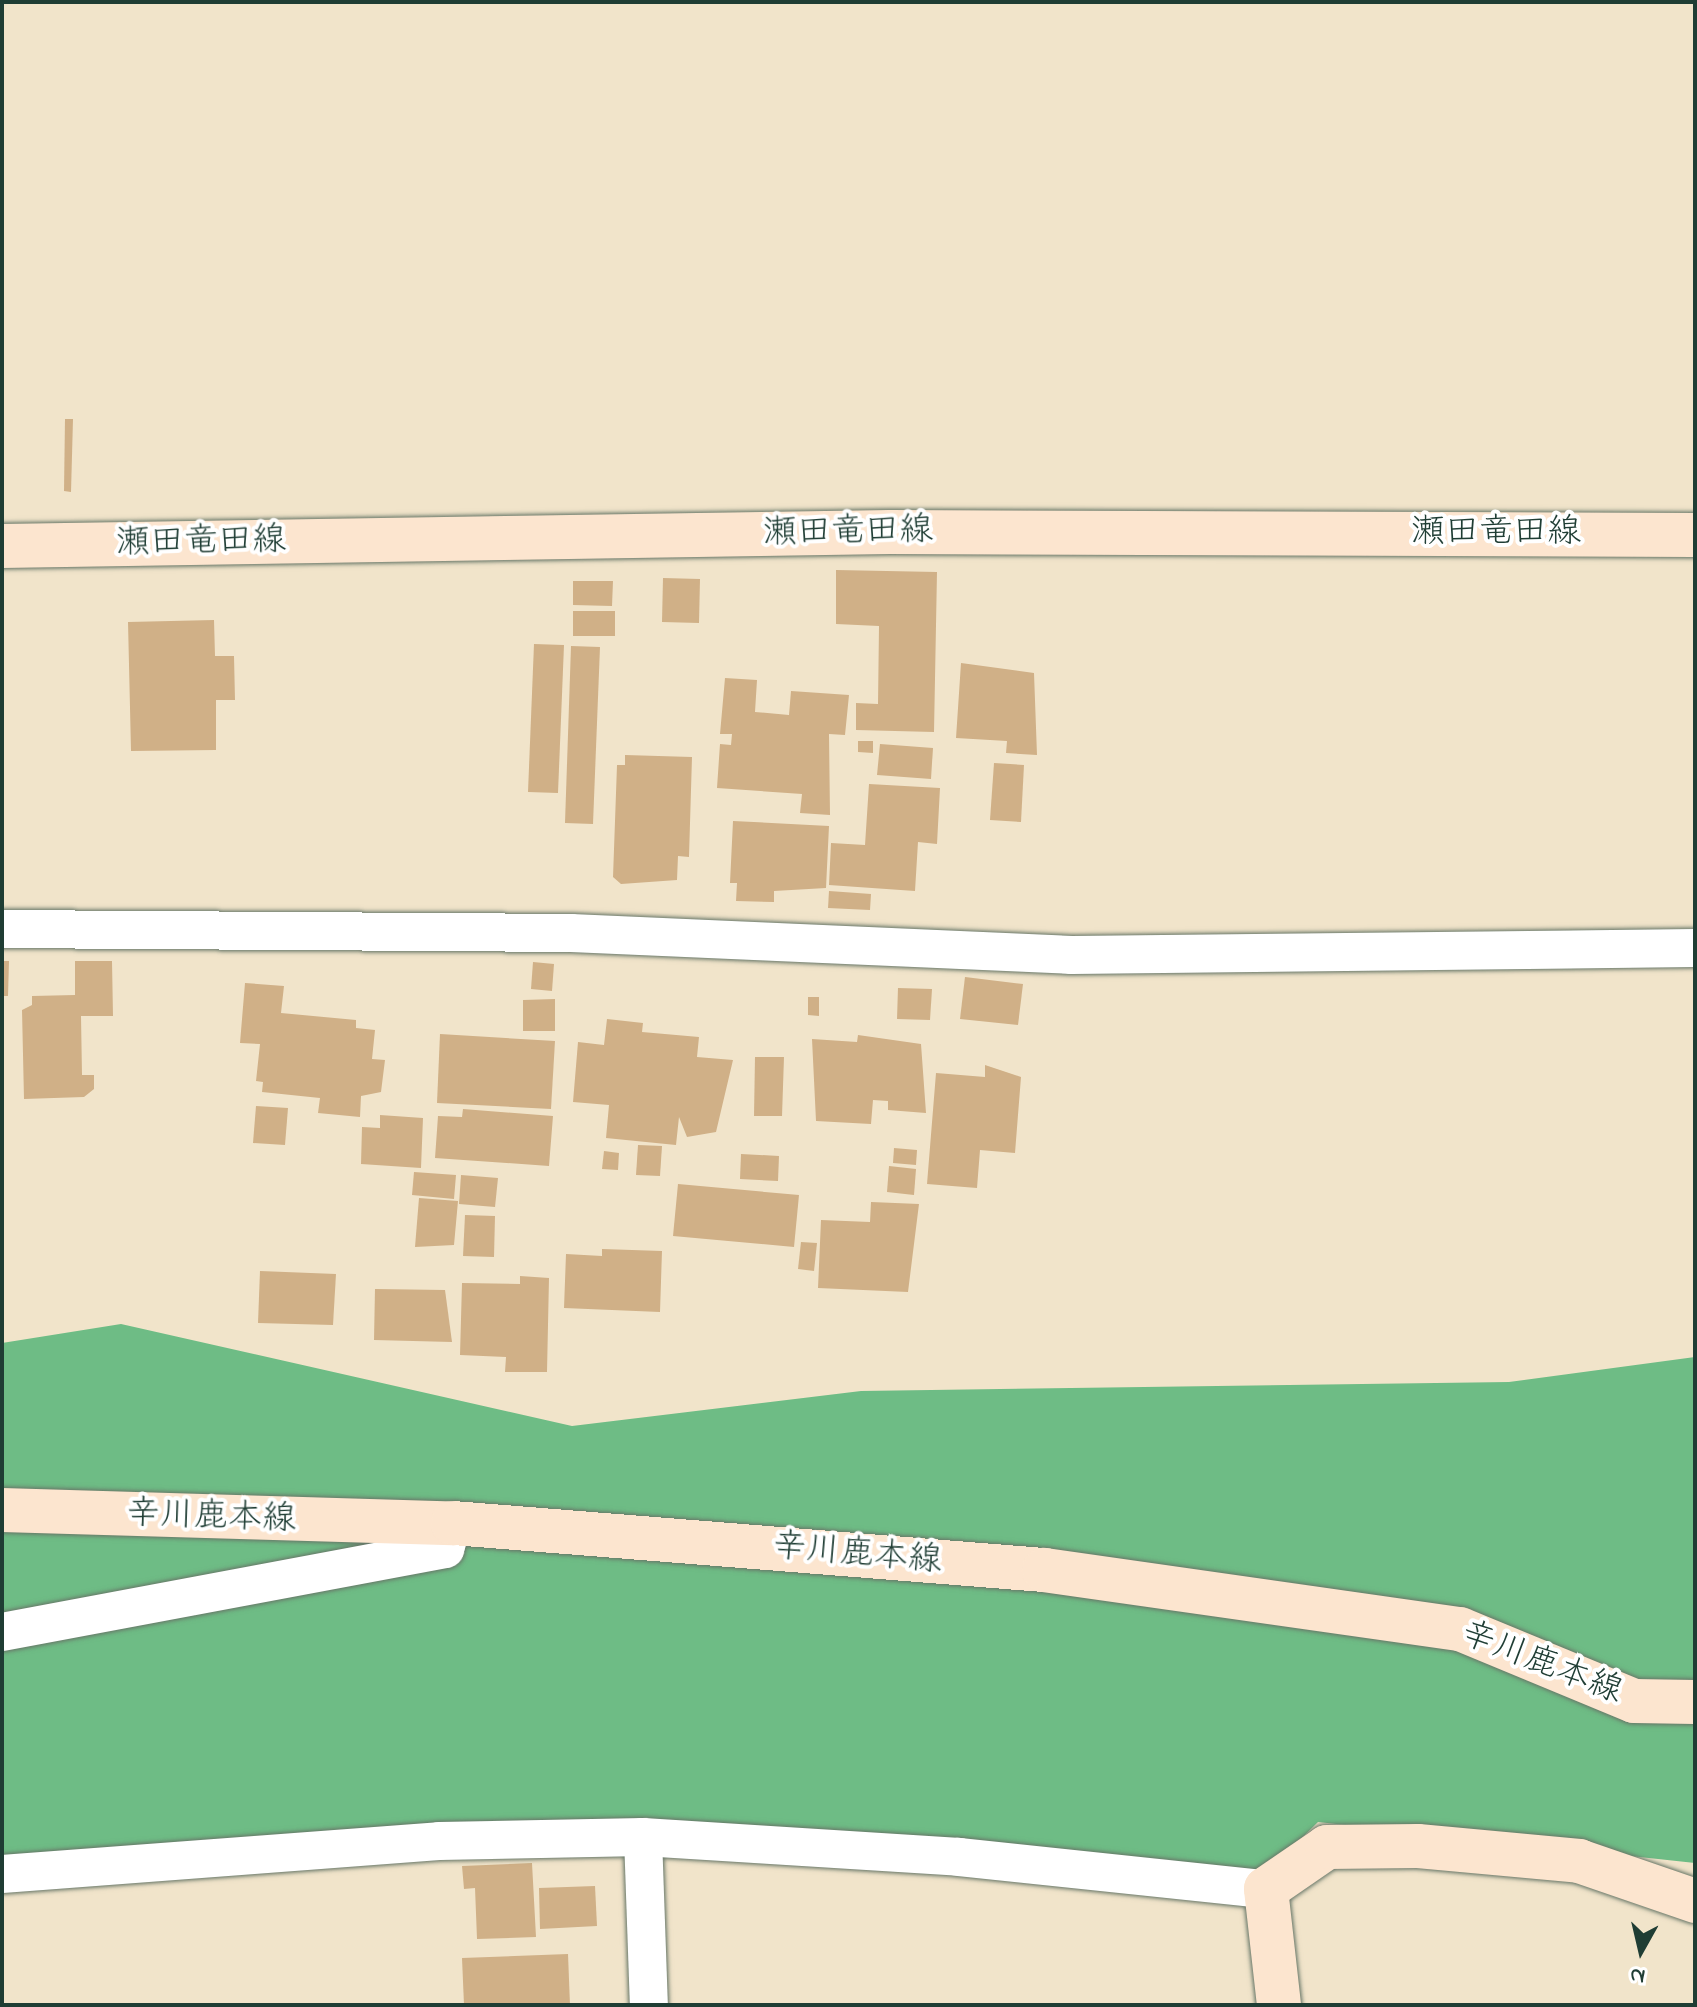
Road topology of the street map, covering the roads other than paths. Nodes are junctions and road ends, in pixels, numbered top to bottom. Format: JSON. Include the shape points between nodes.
{"nodes":[{"id":1,"x":1695,"y":535,"type":"edge"},
{"id":2,"x":2,"y":546,"type":"edge"},
{"id":3,"x":2,"y":929,"type":"edge"},
{"id":4,"x":1695,"y":948,"type":"edge"},
{"id":5,"x":2,"y":1510,"type":"edge"},
{"id":6,"x":453,"y":1523,"type":"junction"},
{"id":7,"x":2,"y":1632,"type":"edge"},
{"id":8,"x":1695,"y":1702,"type":"edge"},
{"id":9,"x":643,"y":1837,"type":"junction"},
{"id":10,"x":2,"y":1874,"type":"edge"},
{"id":11,"x":1266,"y":1889,"type":"junction"},
{"id":12,"x":1695,"y":1901,"type":"edge"},
{"id":13,"x":649,"y":2005,"type":"edge"},
{"id":14,"x":1279,"y":2005,"type":"edge"}],
"edges":[{"from":1,"to":2,"type":"main road","name":"瀬田竜田線","via":[[890,532]]},
{"from":3,"to":4,"type":"street","via":[[571,933],[1072,955]]},
{"from":5,"to":6,"type":"main road","name":"辛川鹿本線"},
{"from":6,"to":7,"type":"street","via":[[445,1549]]},
{"from":6,"to":8,"type":"main road","name":"辛川鹿本線","via":[[1044,1570],[1460,1629],[1634,1701]]},
{"from":9,"to":10,"type":"street","via":[[439,1841]]},
{"from":9,"to":11,"type":"street","via":[[959,1857]]},
{"from":9,"to":13,"type":"street"},
{"from":11,"to":12,"type":"main road","via":[[1327,1847],[1418,1846],[1579,1861]]},
{"from":11,"to":14,"type":"main road"}]}
